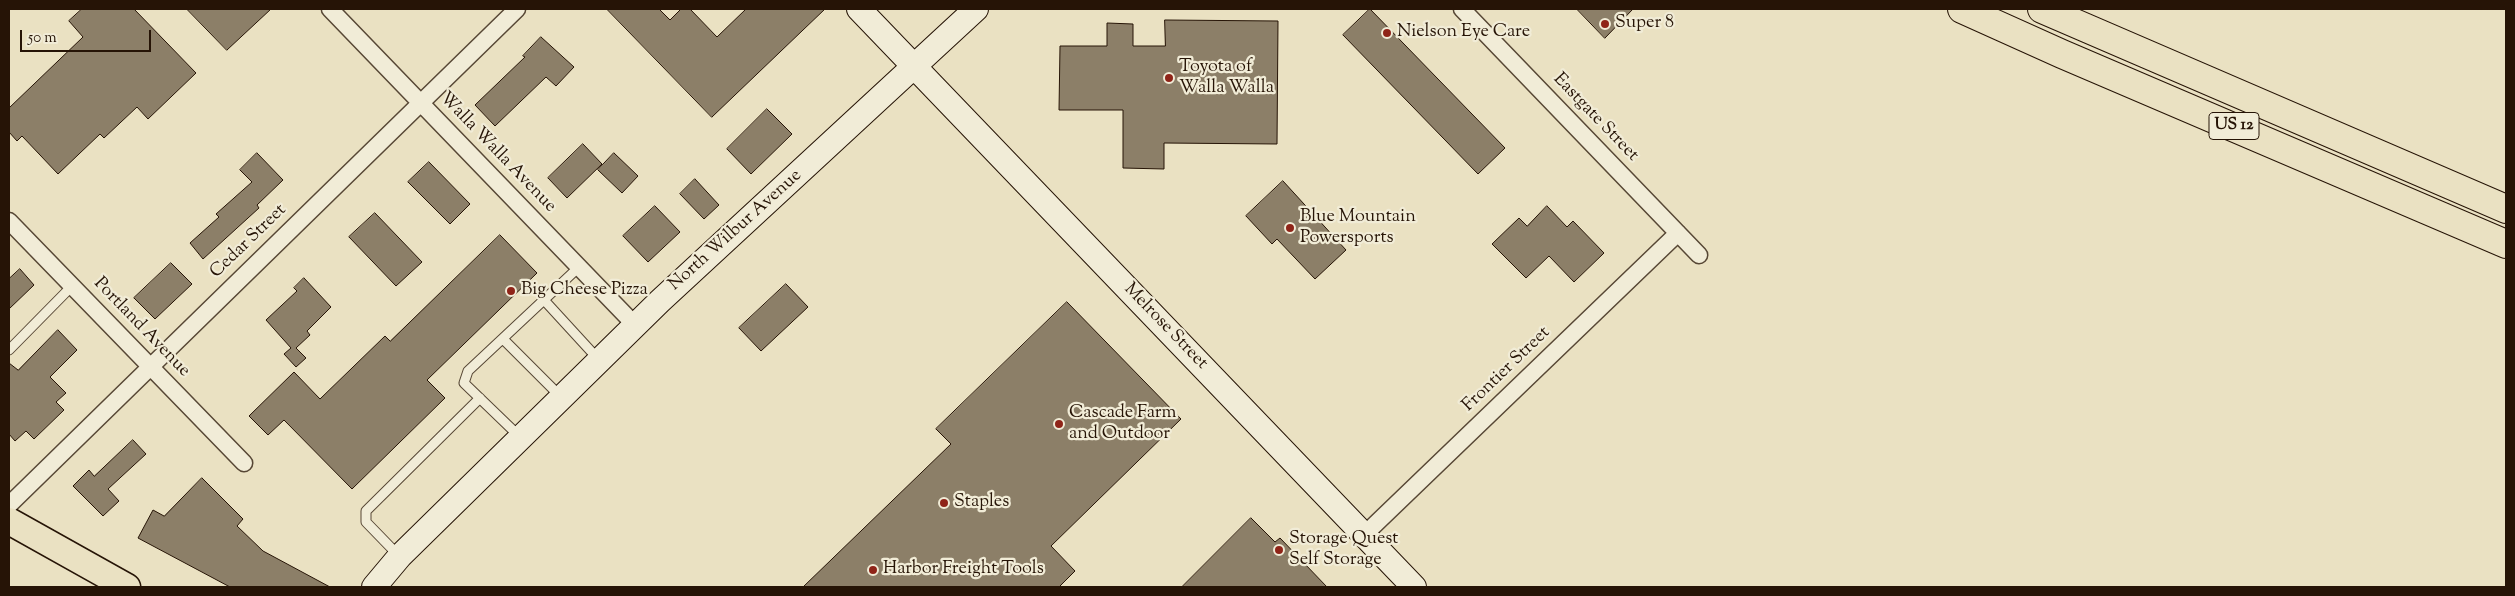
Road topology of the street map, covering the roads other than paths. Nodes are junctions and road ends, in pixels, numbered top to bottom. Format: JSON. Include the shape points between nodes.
{"nodes":[{"id":1,"x":330,"y":9,"type":"edge"},
{"id":2,"x":517,"y":9,"type":"edge"},
{"id":3,"x":859,"y":9,"type":"edge"},
{"id":4,"x":976,"y":9,"type":"edge"},
{"id":5,"x":1462,"y":9,"type":"edge"},
{"id":6,"x":1962,"y":9,"type":"edge"},
{"id":7,"x":2042,"y":9,"type":"edge"},
{"id":8,"x":915,"y":68,"type":"junction"},
{"id":9,"x":421,"y":103,"type":"junction"},
{"id":10,"x":2506,"y":209,"type":"edge"},
{"id":11,"x":9,"y":221,"type":"edge"},
{"id":12,"x":1678,"y":233,"type":"junction"},
{"id":13,"x":2506,"y":244,"type":"edge"},
{"id":14,"x":1699,"y":255,"type":"dead end"},
{"id":15,"x":579,"y":267,"type":"junction"},
{"id":16,"x":72,"y":286,"type":"junction"},
{"id":17,"x":544,"y":300,"type":"junction"},
{"id":18,"x":635,"y":325,"type":"junction"},
{"id":19,"x":503,"y":339,"type":"junction"},
{"id":20,"x":9,"y":350,"type":"edge"},
{"id":21,"x":599,"y":360,"type":"junction"},
{"id":22,"x":150,"y":367,"type":"junction"},
{"id":23,"x":561,"y":397,"type":"junction"},
{"id":24,"x":480,"y":398,"type":"junction"},
{"id":25,"x":520,"y":438,"type":"junction"},
{"id":26,"x":244,"y":463,"type":"dead end"},
{"id":27,"x":9,"y":505,"type":"edge"},
{"id":28,"x":9,"y":521,"type":"edge"},
{"id":29,"x":1364,"y":535,"type":"junction"},
{"id":30,"x":400,"y":556,"type":"junction"},
{"id":31,"x":127,"y":587,"type":"edge"},
{"id":32,"x":374,"y":587,"type":"edge"},
{"id":33,"x":1414,"y":587,"type":"edge"}],
"edges":[{"from":1,"to":9,"type":"street","name":"Walla Walla Avenue"},
{"from":2,"to":9,"type":"street","name":"Cedar Street"},
{"from":3,"to":8,"type":"main road","name":"Melrose Street"},
{"from":4,"to":8,"type":"main road","name":"North Wilbur Avenue"},
{"from":5,"to":12,"type":"street","name":"Eastgate Street"},
{"from":6,"to":13,"type":"highway","number":"US 12"},
{"from":7,"to":10,"type":"highway","number":"US 12"},
{"from":8,"to":18,"type":"main road","name":"North Wilbur Avenue"},
{"from":8,"to":29,"type":"main road","name":"Melrose Street"},
{"from":9,"to":15,"type":"street","name":"Walla Walla Avenue"},
{"from":9,"to":22,"type":"street","name":"Cedar Street"},
{"from":11,"to":16,"type":"street","name":"Portland Avenue"},
{"from":12,"to":14,"type":"street","name":"Eastgate Street"},
{"from":12,"to":29,"type":"street","name":"Frontier Street"},
{"from":15,"to":17,"type":"lane"},
{"from":15,"to":18,"type":"street","name":"Walla Walla Avenue"},
{"from":16,"to":20,"type":"lane"},
{"from":16,"to":22,"type":"street","name":"Portland Avenue"},
{"from":17,"to":19,"type":"lane"},
{"from":17,"to":21,"type":"lane"},
{"from":18,"to":21,"type":"main road","name":"North Wilbur Avenue"},
{"from":19,"to":23,"type":"lane"},
{"from":19,"to":24,"type":"lane","via":[[468,371],[464,383]]},
{"from":21,"to":23,"type":"main road","name":"North Wilbur Avenue"},
{"from":22,"to":26,"type":"street","name":"Portland Avenue"},
{"from":22,"to":27,"type":"street","name":"Cedar Street"},
{"from":23,"to":25,"type":"main road","name":"North Wilbur Avenue"},
{"from":24,"to":25,"type":"lane"},
{"from":24,"to":30,"type":"lane","via":[[366,511],[366,522]]},
{"from":25,"to":30,"type":"main road","name":"North Wilbur Avenue"},
{"from":28,"to":31,"type":"main road"},
{"from":29,"to":33,"type":"main road","name":"Melrose Street"},
{"from":30,"to":32,"type":"main road","name":"North Wilbur Avenue"}]}
